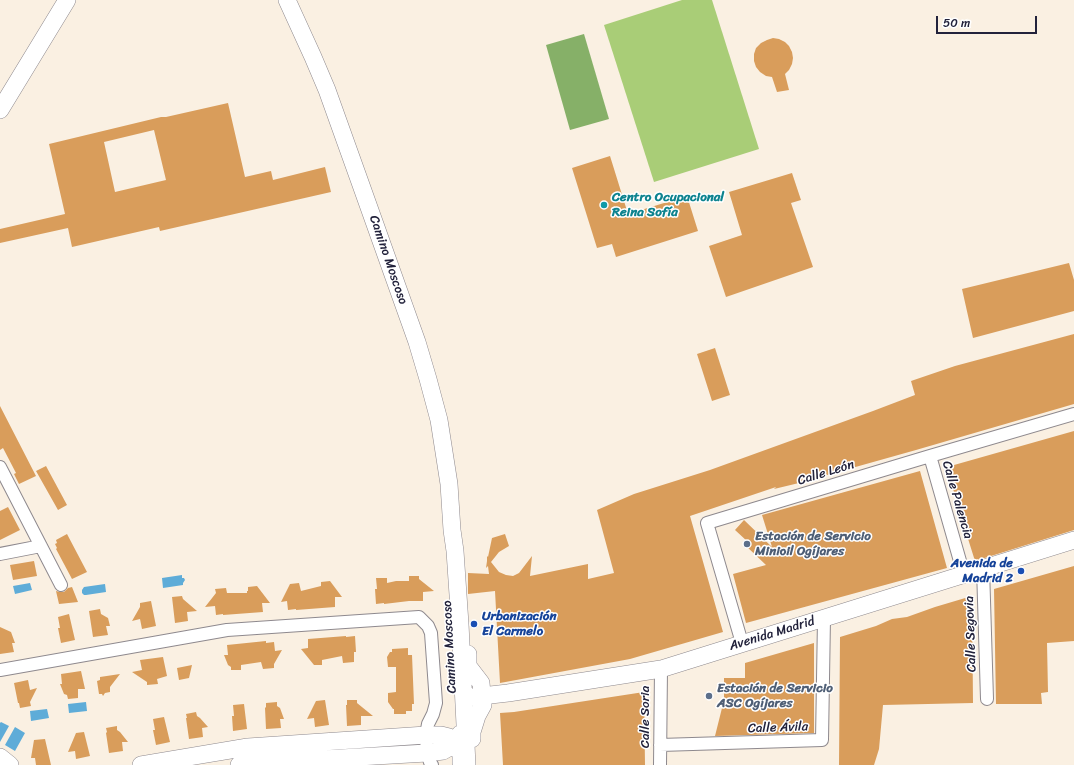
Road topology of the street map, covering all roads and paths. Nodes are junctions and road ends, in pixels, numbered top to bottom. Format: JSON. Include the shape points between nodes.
{"nodes":[{"id":1,"x":67,"y":0,"type":"edge"},
{"id":2,"x":287,"y":0,"type":"edge"},
{"id":3,"x":0,"y":110,"type":"edge"},
{"id":4,"x":1074,"y":414,"type":"edge"},
{"id":5,"x":930,"y":456,"type":"junction"},
{"id":6,"x":0,"y":467,"type":"edge"},
{"id":7,"x":1074,"y":540,"type":"edge"},
{"id":8,"x":41,"y":546,"type":"junction"},
{"id":9,"x":0,"y":554,"type":"edge"},
{"id":10,"x":983,"y":568,"type":"junction"},
{"id":11,"x":964,"y":575,"type":"junction"},
{"id":12,"x":61,"y":584,"type":"dead end"},
{"id":13,"x":824,"y":618,"type":"junction"},
{"id":14,"x":454,"y":630,"type":"junction"},
{"id":15,"x":742,"y":643,"type":"junction"},
{"id":16,"x":661,"y":668,"type":"junction"},
{"id":17,"x":0,"y":670,"type":"edge"},
{"id":18,"x":482,"y":696,"type":"junction"},
{"id":19,"x":464,"y":698,"type":"junction"},
{"id":20,"x":987,"y":699,"type":"dead end"},
{"id":21,"x":459,"y":723,"type":"junction"},
{"id":22,"x":426,"y":735,"type":"junction"},
{"id":23,"x":455,"y":742,"type":"junction"},
{"id":24,"x":660,"y":745,"type":"junction"},
{"id":25,"x":0,"y":757,"type":"edge"},
{"id":26,"x":430,"y":759,"type":"edge"},
{"id":27,"x":10,"y":765,"type":"edge"},
{"id":28,"x":141,"y":765,"type":"edge"},
{"id":29,"x":239,"y":765,"type":"edge"},
{"id":30,"x":456,"y":765,"type":"edge"},
{"id":31,"x":461,"y":765,"type":"edge"},
{"id":32,"x":467,"y":765,"type":"edge"},
{"id":33,"x":473,"y":765,"type":"edge"},
{"id":34,"x":660,"y":765,"type":"edge"}],
"edges":[{"from":1,"to":3,"type":"street"},
{"from":2,"to":14,"type":"street","name":"Camino Moscoso","via":[[327,90],[364,192],[417,342],[439,420],[447,466],[455,551]]},
{"from":4,"to":5,"type":"street","name":"Calle León"},
{"from":5,"to":11,"type":"street","name":"Calle Palencia"},
{"from":5,"to":15,"type":"street","name":"Calle León","via":[[707,523]]},
{"from":6,"to":8,"type":"street"},
{"from":7,"to":10,"type":"street","name":"Avenida Madrid"},
{"from":8,"to":9,"type":"street"},
{"from":8,"to":12,"type":"street"},
{"from":10,"to":11,"type":"street","name":"Avenida Madrid"},
{"from":10,"to":20,"type":"street","name":"Calle Segovia"},
{"from":11,"to":13,"type":"street","name":"Avenida Madrid"},
{"from":13,"to":15,"type":"street","name":"Avenida Madrid"},
{"from":13,"to":24,"type":"street","name":"Calle Ávila","via":[[822,740]]},
{"from":14,"to":18,"type":"street","via":[[467,638],[468,666],[481,683]]},
{"from":14,"to":19,"type":"street","name":"Camino Moscoso"},
{"from":14,"to":21,"type":"street","name":"Camino Moscoso"},
{"from":15,"to":16,"type":"street","name":"Avenida Madrid"},
{"from":16,"to":18,"type":"street","name":"Avenida Madrid"},
{"from":16,"to":24,"type":"street","name":"Calle Soria"},
{"from":17,"to":22,"type":"street","via":[[227,630],[419,617],[431,633],[436,703]]},
{"from":18,"to":19,"type":"street","name":"Avenida Madrid"},
{"from":18,"to":33,"type":"street","via":[[483,705],[472,732]]},
{"from":19,"to":21,"type":"street","name":"Camino Moscoso"},
{"from":21,"to":23,"type":"street"},
{"from":21,"to":32,"type":"street","name":"Camino Moscoso"},
{"from":22,"to":23,"type":"street","via":[[441,735]]},
{"from":22,"to":26,"type":"street"},
{"from":22,"to":28,"type":"street","via":[[248,747]]},
{"from":23,"to":26,"type":"street"},
{"from":23,"to":30,"type":"street"},
{"from":23,"to":31,"type":"street","via":[[461,755]]},
{"from":24,"to":34,"type":"street","name":"Calle Soria"},
{"from":25,"to":27,"type":"street"},
{"from":26,"to":29,"type":"street"}]}
